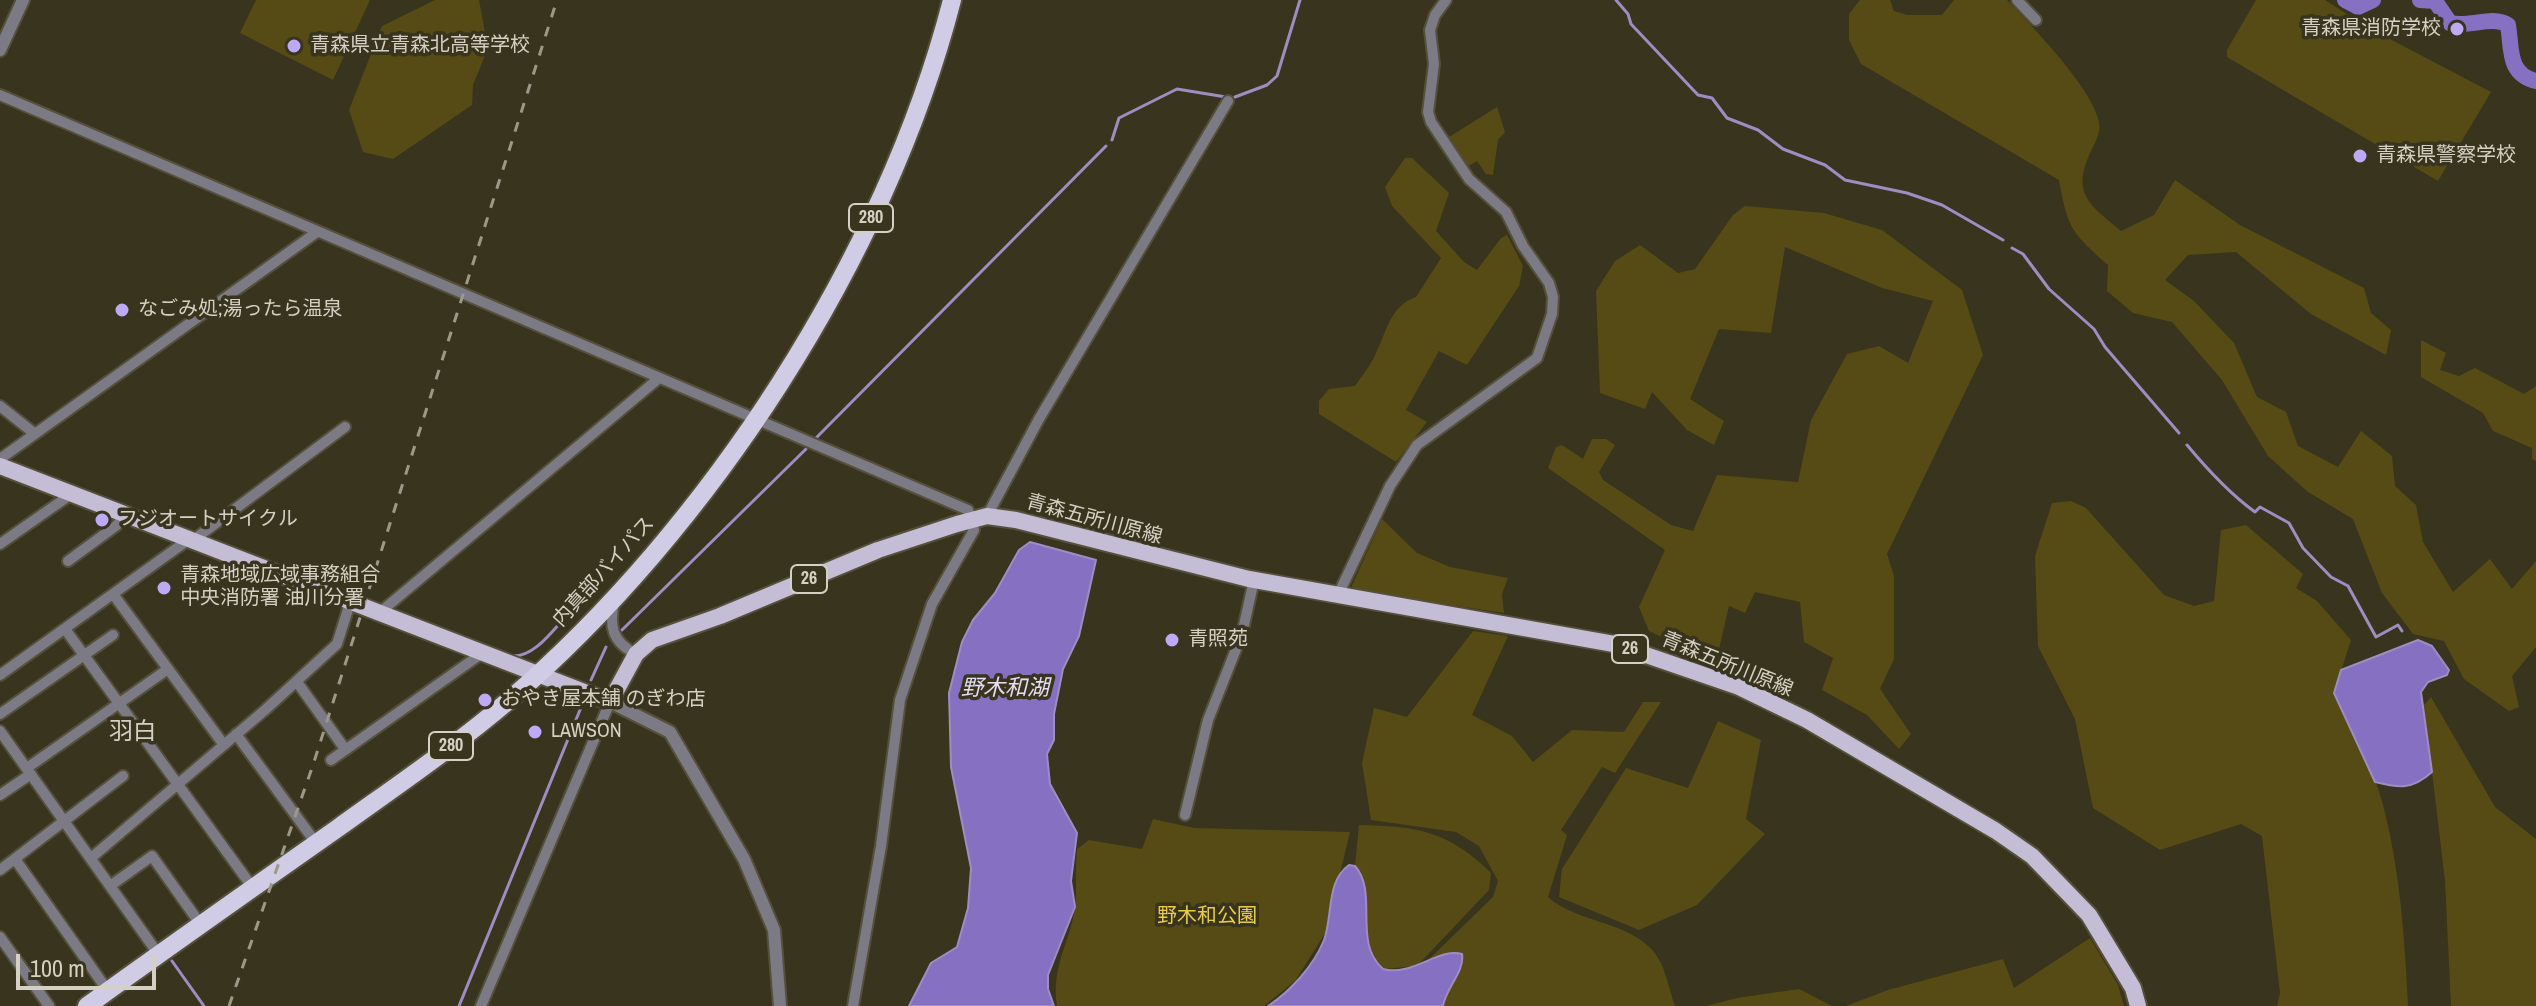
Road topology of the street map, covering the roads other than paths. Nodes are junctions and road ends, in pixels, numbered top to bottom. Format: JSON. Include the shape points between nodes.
{"nodes":[{"id":1,"x":23,"y":0,"type":"edge"},
{"id":2,"x":952,"y":0,"type":"edge"},
{"id":3,"x":1446,"y":0,"type":"edge"},
{"id":4,"x":2017,"y":0,"type":"edge"},
{"id":5,"x":2036,"y":20,"type":"dead end"},
{"id":6,"x":0,"y":50,"type":"edge"},
{"id":7,"x":0,"y":95,"type":"edge"},
{"id":8,"x":1228,"y":101,"type":"dead end"},
{"id":9,"x":317,"y":232,"type":"junction"},
{"id":10,"x":658,"y":379,"type":"junction"},
{"id":11,"x":0,"y":406,"type":"edge"},
{"id":12,"x":755,"y":420,"type":"junction"},
{"id":13,"x":345,"y":427,"type":"dead end"},
{"id":14,"x":35,"y":434,"type":"junction"},
{"id":15,"x":2,"y":467,"type":"edge"},
{"id":16,"x":70,"y":495,"type":"junction"},
{"id":17,"x":125,"y":515,"type":"junction"},
{"id":18,"x":980,"y":518,"type":"junction"},
{"id":19,"x":190,"y":540,"type":"junction"},
{"id":20,"x":0,"y":544,"type":"edge"},
{"id":21,"x":68,"y":561,"type":"dead end"},
{"id":22,"x":1254,"y":580,"type":"junction"},
{"id":23,"x":113,"y":594,"type":"junction"},
{"id":24,"x":1338,"y":595,"type":"junction"},
{"id":25,"x":615,"y":596,"type":"junction"},
{"id":26,"x":350,"y":603,"type":"junction"},
{"id":27,"x":378,"y":614,"type":"junction"},
{"id":28,"x":65,"y":629,"type":"junction"},
{"id":29,"x":113,"y":635,"type":"dead end"},
{"id":30,"x":481,"y":654,"type":"junction"},
{"id":31,"x":636,"y":654,"type":"junction"},
{"id":32,"x":84,"y":655,"type":"junction"},
{"id":33,"x":168,"y":669,"type":"junction"},
{"id":34,"x":537,"y":674,"type":"junction"},
{"id":35,"x":0,"y":675,"type":"edge"},
{"id":36,"x":297,"y":682,"type":"junction"},
{"id":37,"x":610,"y":702,"type":"junction"},
{"id":38,"x":119,"y":703,"type":"junction"},
{"id":39,"x":0,"y":714,"type":"edge"},
{"id":40,"x":0,"y":731,"type":"edge"},
{"id":41,"x":236,"y":734,"type":"junction"},
{"id":42,"x":4,"y":744,"type":"edge"},
{"id":43,"x":224,"y":745,"type":"junction"},
{"id":44,"x":345,"y":749,"type":"junction"},
{"id":45,"x":331,"y":760,"type":"dead end"},
{"id":46,"x":29,"y":771,"type":"junction"},
{"id":47,"x":123,"y":776,"type":"dead end"},
{"id":48,"x":178,"y":785,"type":"junction"},
{"id":49,"x":0,"y":795,"type":"edge"},
{"id":50,"x":1185,"y":815,"type":"dead end"},
{"id":51,"x":64,"y":822,"type":"junction"},
{"id":52,"x":316,"y":843,"type":"junction"},
{"id":53,"x":91,"y":858,"type":"junction"},
{"id":54,"x":15,"y":859,"type":"junction"},
{"id":55,"x":0,"y":870,"type":"edge"},
{"id":56,"x":110,"y":886,"type":"junction"},
{"id":57,"x":253,"y":888,"type":"junction"},
{"id":58,"x":201,"y":925,"type":"junction"},
{"id":59,"x":0,"y":937,"type":"edge"},
{"id":60,"x":159,"y":955,"type":"junction"},
{"id":61,"x":108,"y":991,"type":"junction"},
{"id":62,"x":49,"y":1006,"type":"edge"},
{"id":63,"x":87,"y":1006,"type":"edge"},
{"id":64,"x":481,"y":1006,"type":"edge"},
{"id":65,"x":780,"y":1006,"type":"edge"},
{"id":66,"x":853,"y":1006,"type":"edge"},
{"id":67,"x":2138,"y":1006,"type":"edge"}],
"edges":[{"from":1,"to":6,"type":"street"},
{"from":2,"to":12,"type":"highway","name":"内真部バイパス","number":"280","via":[[912,124],[858,248]]},
{"from":3,"to":24,"type":"street","via":[[1430,30],[1431,122],[1469,179],[1506,212],[1549,283],[1552,314],[1537,358],[1417,445],[1390,486]]},
{"from":4,"to":5,"type":"street"},
{"from":7,"to":9,"type":"street"},
{"from":8,"to":18,"type":"street"},
{"from":9,"to":10,"type":"street"},
{"from":9,"to":14,"type":"street"},
{"from":10,"to":12,"type":"street"},
{"from":10,"to":27,"type":"street"},
{"from":11,"to":14,"type":"street"},
{"from":12,"to":18,"type":"street"},
{"from":12,"to":25,"type":"highway","name":"内真部バイパス","number":"280"},
{"from":13,"to":19,"type":"street"},
{"from":14,"to":15,"type":"street"},
{"from":15,"to":16,"type":"main road"},
{"from":16,"to":17,"type":"main road"},
{"from":16,"to":20,"type":"street"},
{"from":17,"to":19,"type":"main road"},
{"from":17,"to":21,"type":"street"},
{"from":18,"to":22,"type":"main road","name":"青森五所川原線","number":"26","via":[[1037,524]]},
{"from":18,"to":31,"type":"main road","name":"青森五所川原線","number":"26","via":[[878,550],[652,640]]},
{"from":18,"to":66,"type":"street","via":[[932,604],[900,700]]},
{"from":19,"to":23,"type":"street"},
{"from":19,"to":26,"type":"main road"},
{"from":22,"to":24,"type":"main road","name":"青森五所川原線","number":"26"},
{"from":22,"to":50,"type":"street","via":[[1242,634],[1208,720]]},
{"from":23,"to":28,"type":"street"},
{"from":23,"to":33,"type":"street"},
{"from":24,"to":67,"type":"main road","name":"青森五所川原線","number":"26","via":[[1614,644],[1739,687],[1807,720],[2032,856],[2089,915],[2133,988]]},
{"from":25,"to":31,"type":"street","via":[[614,633]]},
{"from":25,"to":34,"type":"highway","name":"内真部バイパス","number":"280"},
{"from":26,"to":27,"type":"main road"},
{"from":26,"to":36,"type":"street","via":[[337,644]]},
{"from":27,"to":30,"type":"main road"},
{"from":28,"to":32,"type":"street"},
{"from":28,"to":35,"type":"street"},
{"from":29,"to":32,"type":"street"},
{"from":30,"to":34,"type":"main road"},
{"from":30,"to":44,"type":"street"},
{"from":31,"to":37,"type":"main road"},
{"from":32,"to":38,"type":"street"},
{"from":32,"to":39,"type":"street"},
{"from":33,"to":38,"type":"street"},
{"from":33,"to":43,"type":"street"},
{"from":34,"to":37,"type":"main road"},
{"from":34,"to":52,"type":"highway","name":"内真部バイパス","number":"280","via":[[443,753]]},
{"from":36,"to":41,"type":"street"},
{"from":36,"to":44,"type":"street"},
{"from":37,"to":64,"type":"street"},
{"from":37,"to":65,"type":"street","via":[[670,732],[744,859],[774,930]]},
{"from":38,"to":46,"type":"street"},
{"from":38,"to":48,"type":"street"},
{"from":40,"to":42,"type":"street"},
{"from":41,"to":43,"type":"street"},
{"from":41,"to":52,"type":"street"},
{"from":42,"to":46,"type":"street"},
{"from":43,"to":48,"type":"street"},
{"from":44,"to":45,"type":"street"},
{"from":46,"to":49,"type":"street"},
{"from":46,"to":51,"type":"street"},
{"from":47,"to":51,"type":"street"},
{"from":48,"to":53,"type":"street"},
{"from":48,"to":57,"type":"street"},
{"from":51,"to":53,"type":"street"},
{"from":51,"to":54,"type":"street"},
{"from":52,"to":57,"type":"highway","name":"内真部バイパス","number":"280"},
{"from":53,"to":56,"type":"street"},
{"from":54,"to":55,"type":"street"},
{"from":54,"to":61,"type":"street"},
{"from":56,"to":58,"type":"street","via":[[152,856]]},
{"from":56,"to":60,"type":"street"},
{"from":57,"to":58,"type":"highway","name":"内真部バイパス","number":"280"},
{"from":58,"to":60,"type":"highway","name":"内真部バイパス","number":"280"},
{"from":59,"to":62,"type":"street"},
{"from":60,"to":61,"type":"highway","name":"内真部バイパス","number":"280"},
{"from":61,"to":63,"type":"highway","name":"内真部バイパス","number":"280"}]}
